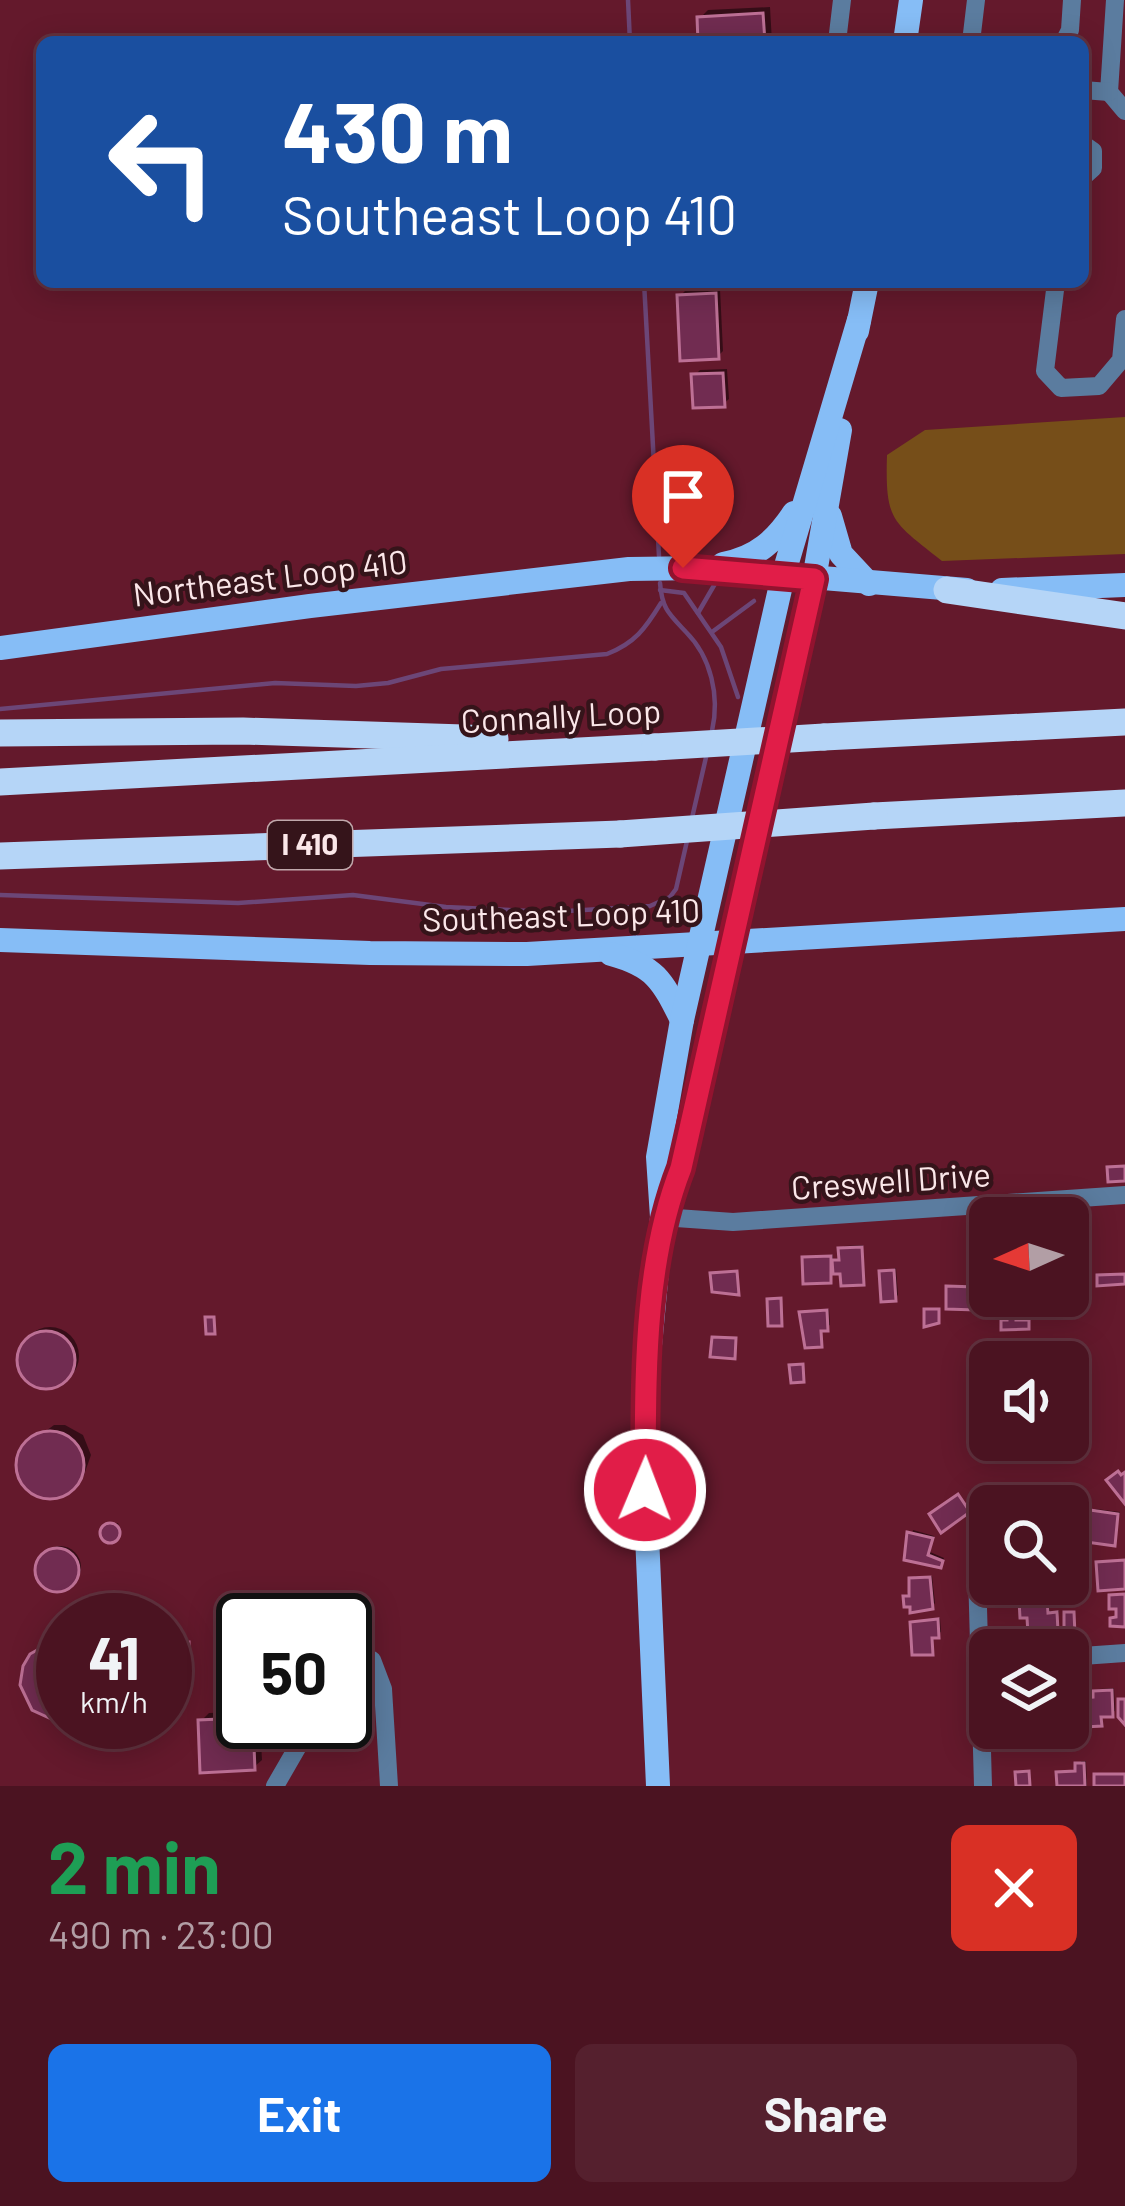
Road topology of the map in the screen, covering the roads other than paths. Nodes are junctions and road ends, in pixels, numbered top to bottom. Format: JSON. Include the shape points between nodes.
{"nodes":[{"id":1,"x":842,"y":0,"type":"edge"},
{"id":2,"x":910,"y":0,"type":"edge"},
{"id":3,"x":976,"y":0,"type":"edge"},
{"id":4,"x":1072,"y":0,"type":"edge"},
{"id":5,"x":1115,"y":0,"type":"edge"},
{"id":6,"x":838,"y":36,"type":"edge"},
{"id":7,"x":906,"y":36,"type":"edge"},
{"id":8,"x":972,"y":36,"type":"edge"},
{"id":9,"x":1067,"y":36,"type":"edge"},
{"id":10,"x":1089,"y":90,"type":"edge"},
{"id":11,"x":1109,"y":92,"type":"junction"},
{"id":12,"x":1125,"y":111,"type":"edge"},
{"id":13,"x":866,"y":288,"type":"edge"},
{"id":14,"x":1056,"y":288,"type":"edge"},
{"id":15,"x":1125,"y":319,"type":"edge"},
{"id":16,"x":1124,"y":347,"type":"edge"},
{"id":17,"x":818,"y":497,"type":"junction"},
{"id":18,"x":701,"y":568,"type":"junction"},
{"id":19,"x":783,"y":576,"type":"junction"},
{"id":20,"x":814,"y":579,"type":"junction"},
{"id":21,"x":869,"y":584,"type":"junction"},
{"id":22,"x":1125,"y":584,"type":"edge"},
{"id":23,"x":947,"y":590,"type":"junction"},
{"id":24,"x":1125,"y":616,"type":"edge"},
{"id":25,"x":0,"y":648,"type":"edge"},
{"id":26,"x":1125,"y":722,"type":"edge"},
{"id":27,"x":0,"y":733,"type":"edge"},
{"id":28,"x":551,"y":752,"type":"junction"},
{"id":29,"x":0,"y":782,"type":"edge"},
{"id":30,"x":1125,"y":803,"type":"edge"},
{"id":31,"x":101,"y":852,"type":"junction"},
{"id":32,"x":0,"y":856,"type":"edge"},
{"id":33,"x":0,"y":869,"type":"edge"},
{"id":34,"x":1125,"y":919,"type":"edge"},
{"id":35,"x":0,"y":940,"type":"edge"},
{"id":36,"x":700,"y":942,"type":"junction"},
{"id":37,"x":731,"y":942,"type":"junction"},
{"id":38,"x":603,"y":952,"type":"junction"},
{"id":39,"x":682,"y":1020,"type":"junction"},
{"id":40,"x":1125,"y":1195,"type":"edge"},
{"id":41,"x":662,"y":1217,"type":"junction"},
{"id":42,"x":1125,"y":1654,"type":"edge"},
{"id":43,"x":1089,"y":1656,"type":"edge"},
{"id":44,"x":372,"y":1659,"type":"edge"},
{"id":45,"x":296,"y":1749,"type":"edge"},
{"id":46,"x":983,"y":1749,"type":"edge"},
{"id":47,"x":275,"y":1786,"type":"edge"},
{"id":48,"x":389,"y":1786,"type":"edge"},
{"id":49,"x":658,"y":1786,"type":"edge"},
{"id":50,"x":983,"y":1786,"type":"edge"}],
"edges":[{"from":1,"to":6,"type":"street"},
{"from":2,"to":7,"type":"main road"},
{"from":3,"to":8,"type":"street"},
{"from":4,"to":9,"type":"street"},
{"from":5,"to":11,"type":"street"},
{"from":10,"to":11,"type":"street"},
{"from":11,"to":12,"type":"street"},
{"from":13,"to":17,"type":"main road"},
{"from":14,"to":16,"type":"street","via":[[1045,371],[1061,388],[1099,386]]},
{"from":15,"to":16,"type":"street"},
{"from":17,"to":18,"type":"main road","via":[[761,551]]},
{"from":17,"to":19,"type":"main road"},
{"from":17,"to":20,"type":"main road"},
{"from":17,"to":21,"type":"main road","via":[[841,554]]},
{"from":18,"to":19,"type":"main road"},
{"from":18,"to":25,"type":"main road","name":"Northeast Loop 410","via":[[549,577]]},
{"from":19,"to":20,"type":"main road"},
{"from":19,"to":36,"type":"main road"},
{"from":20,"to":21,"type":"main road"},
{"from":20,"to":37,"type":"main road"},
{"from":21,"to":23,"type":"main road"},
{"from":22,"to":23,"type":"main road"},
{"from":23,"to":24,"type":"highway"},
{"from":26,"to":28,"type":"highway","name":"Connally Loop","bridge":true},
{"from":27,"to":28,"type":"highway","via":[[376,735],[525,741]]},
{"from":28,"to":29,"type":"highway","name":"Connally Loop"},
{"from":30,"to":31,"type":"highway","number":"I 410","bridge":true,"via":[[620,834]]},
{"from":31,"to":32,"type":"highway","number":"I 410"},
{"from":31,"to":33,"type":"highway"},
{"from":34,"to":37,"type":"main road","name":"Southeast Loop 410"},
{"from":35,"to":38,"type":"main road","name":"Southeast Loop 410"},
{"from":36,"to":37,"type":"main road","name":"Southeast Loop 410"},
{"from":36,"to":38,"type":"main road","name":"Southeast Loop 410"},
{"from":36,"to":39,"type":"main road"},
{"from":37,"to":41,"type":"main road","via":[[681,1168]]},
{"from":38,"to":39,"type":"main road","via":[[640,962],[660,979]]},
{"from":39,"to":41,"type":"main road","via":[[658,1157]]},
{"from":40,"to":41,"type":"street","name":"Creswell Drive","via":[[734,1222]]},
{"from":41,"to":49,"type":"main road","via":[[645,1490]]},
{"from":42,"to":43,"type":"street"},
{"from":44,"to":48,"type":"street"},
{"from":45,"to":47,"type":"street"},
{"from":46,"to":50,"type":"street"}]}
